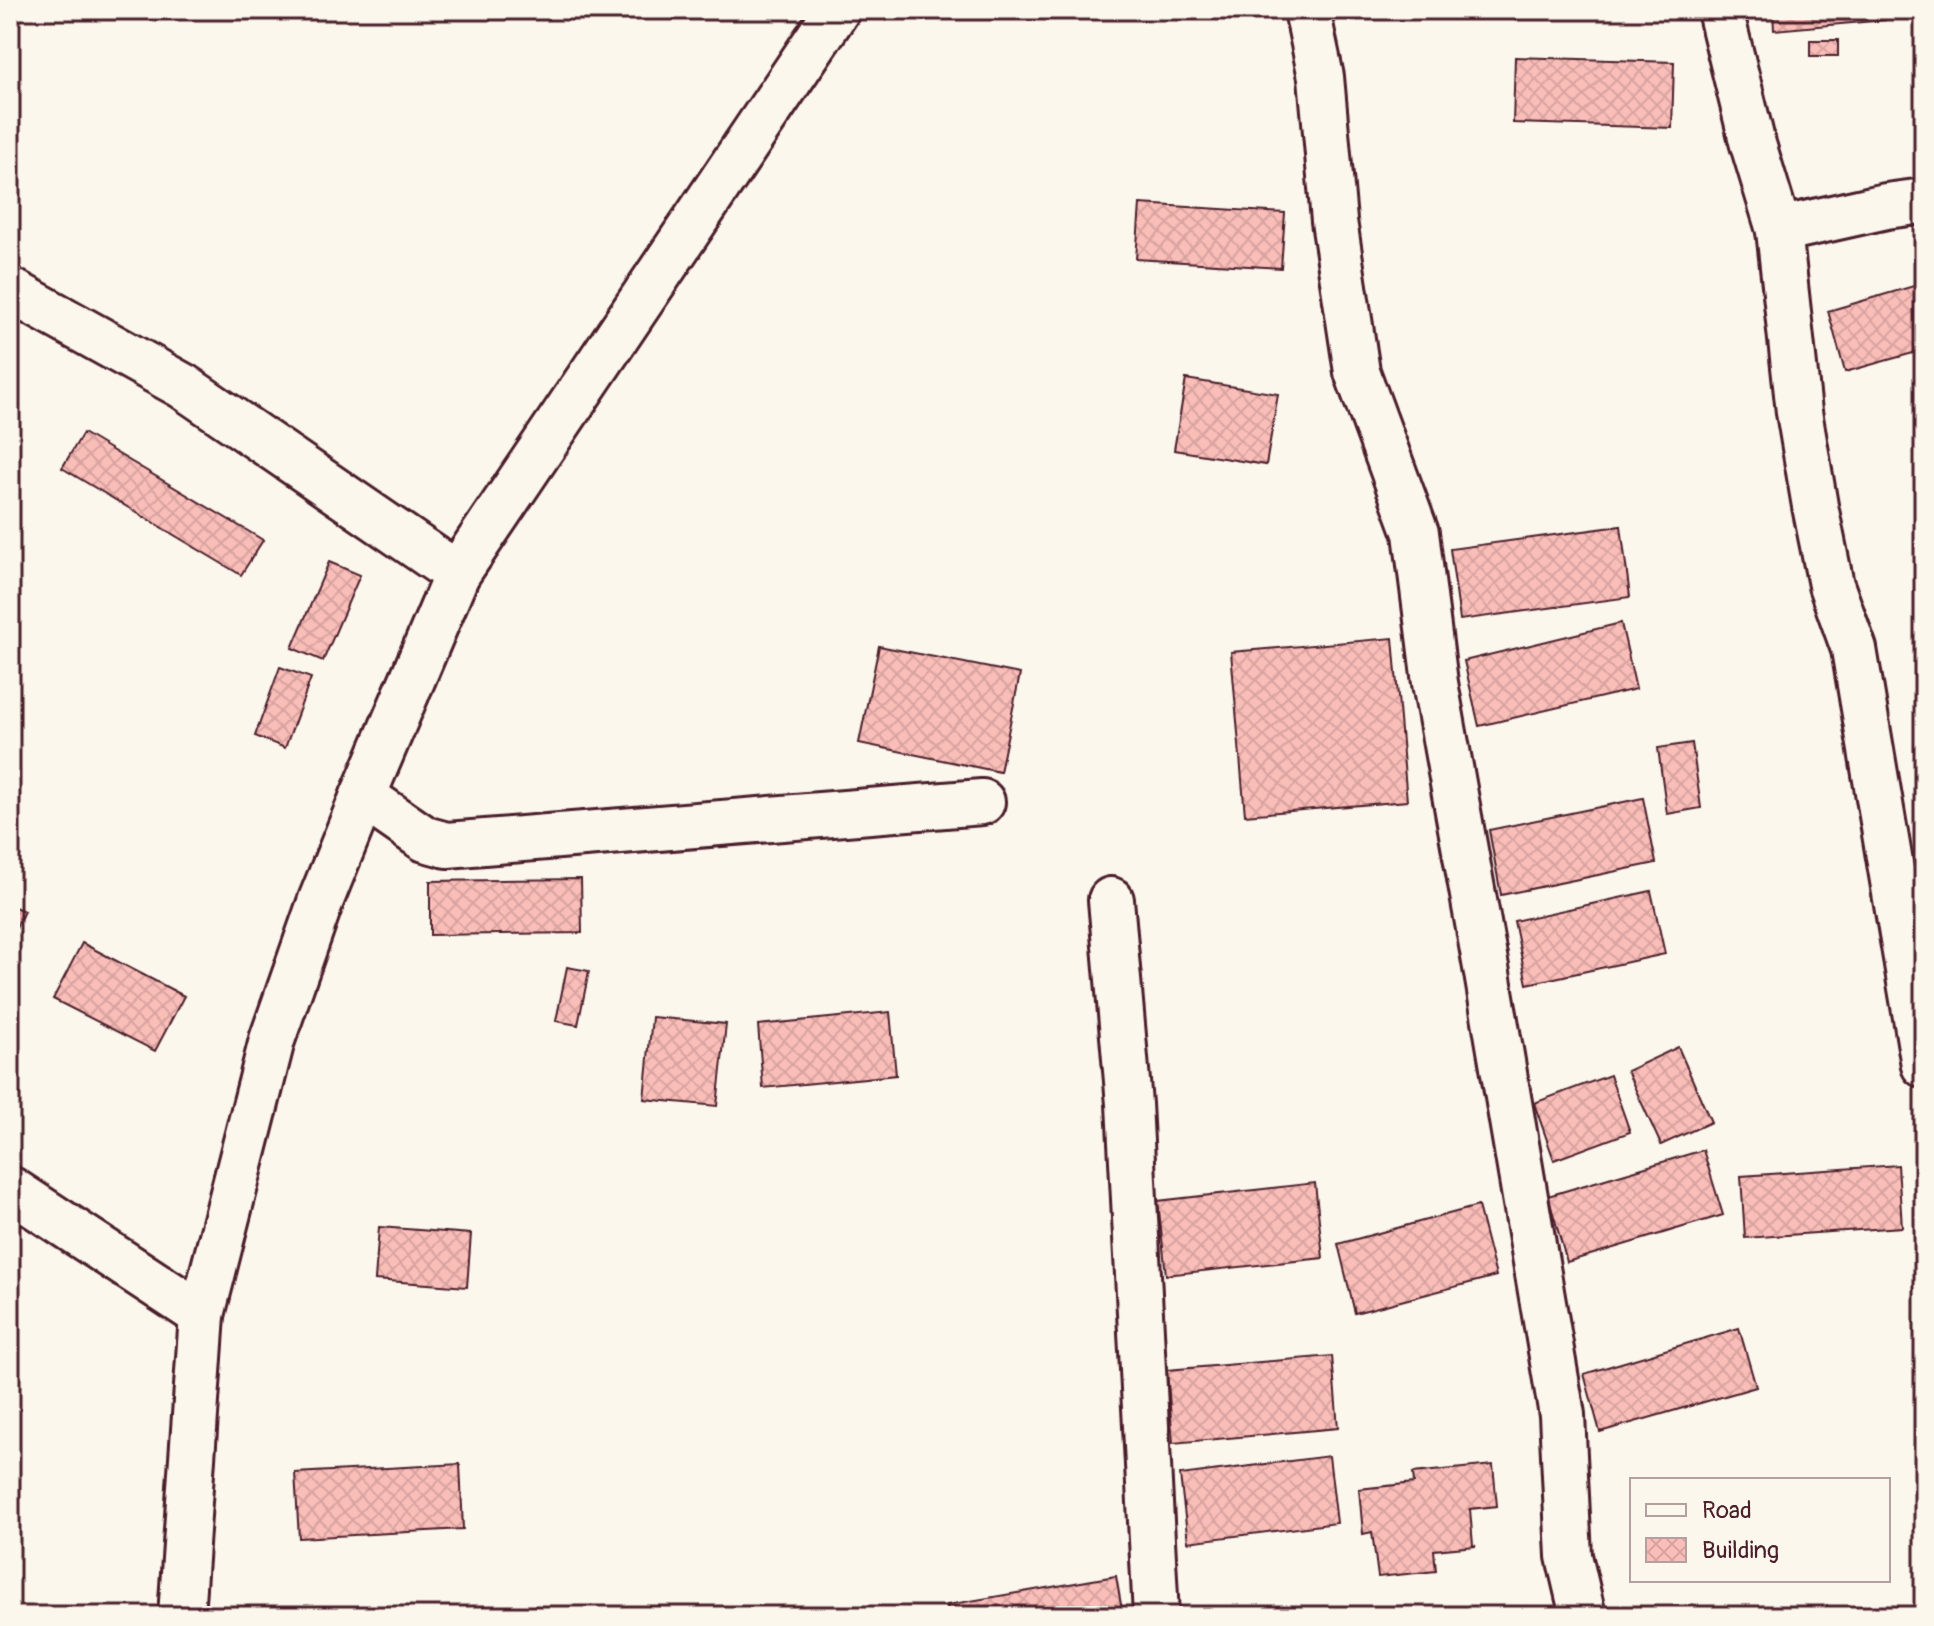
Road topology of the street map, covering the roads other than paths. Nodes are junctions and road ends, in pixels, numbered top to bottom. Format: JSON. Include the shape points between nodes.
{"nodes":[{"id":1,"x":837,"y":10,"type":"edge"},
{"id":2,"x":1307,"y":10,"type":"edge"},
{"id":3,"x":1720,"y":10,"type":"edge"},
{"id":4,"x":1924,"y":201,"type":"edge"},
{"id":5,"x":1779,"y":230,"type":"junction"},
{"id":6,"x":10,"y":290,"type":"edge"},
{"id":7,"x":457,"y":574,"type":"junction"},
{"id":8,"x":363,"y":796,"type":"junction"},
{"id":9,"x":982,"y":802,"type":"dead end"},
{"id":10,"x":1111,"y":900,"type":"dead end"},
{"id":11,"x":1924,"y":1065,"type":"edge"},
{"id":12,"x":10,"y":1189,"type":"edge"},
{"id":13,"x":202,"y":1315,"type":"junction"},
{"id":14,"x":181,"y":1616,"type":"edge"},
{"id":15,"x":1156,"y":1616,"type":"edge"},
{"id":16,"x":1583,"y":1616,"type":"edge"}],
"edges":[{"from":1,"to":7,"type":"street"},
{"from":2,"to":16,"type":"street","via":[[1321,77],[1334,221],[1357,372],[1416,533],[1435,683],[1562,1415],[1569,1556]]},
{"from":3,"to":5,"type":"street"},
{"from":4,"to":5,"type":"street"},
{"from":5,"to":11,"type":"street","via":[[1815,506],[1831,585],[1854,649]]},
{"from":6,"to":7,"type":"street","via":[[183,386]]},
{"from":7,"to":8,"type":"street"},
{"from":8,"to":9,"type":"street","via":[[425,839],[447,845]]},
{"from":8,"to":13,"type":"street","via":[[272,1040]]},
{"from":10,"to":15,"type":"street","via":[[1129,1104]]},
{"from":12,"to":13,"type":"street"},
{"from":13,"to":14,"type":"street"}]}
